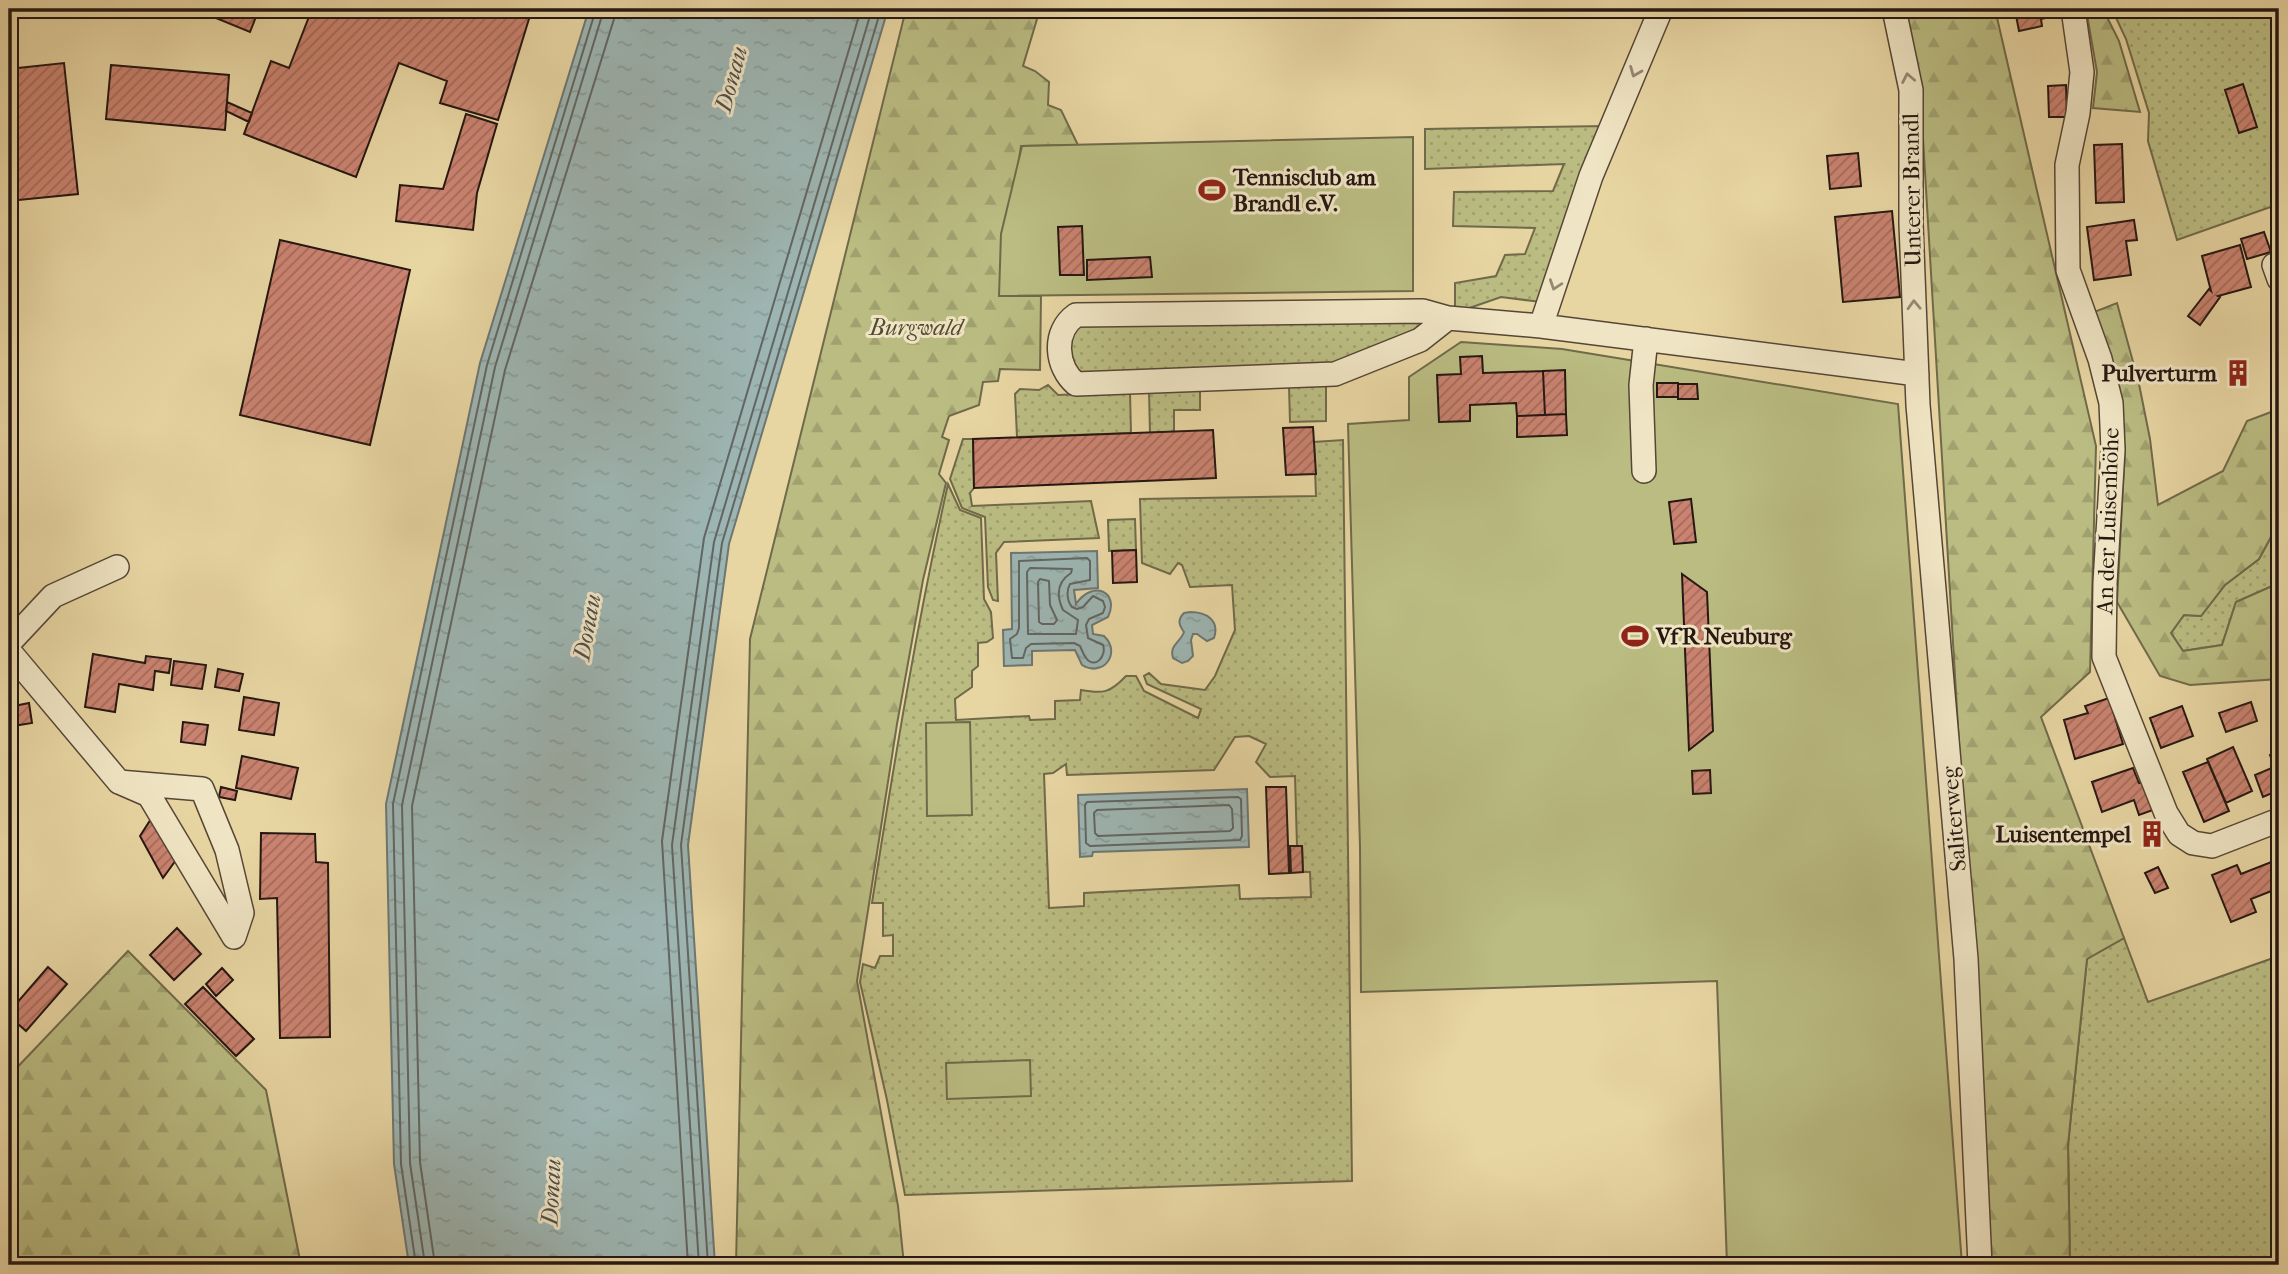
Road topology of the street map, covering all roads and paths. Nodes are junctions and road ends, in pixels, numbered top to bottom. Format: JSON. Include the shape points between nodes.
{"nodes":[{"id":1,"x":1661,"y":9,"type":"edge"},
{"id":2,"x":1894,"y":9,"type":"edge"},
{"id":3,"x":2073,"y":9,"type":"edge"},
{"id":4,"x":1448,"y":318,"type":"junction"},
{"id":5,"x":1541,"y":326,"type":"junction"},
{"id":6,"x":1646,"y":339,"type":"junction"},
{"id":7,"x":1917,"y":373,"type":"junction"},
{"id":8,"x":1644,"y":471,"type":"dead end"},
{"id":9,"x":117,"y":567,"type":"dead end"},
{"id":10,"x":9,"y":643,"type":"edge"},
{"id":11,"x":9,"y":651,"type":"edge"},
{"id":12,"x":119,"y":782,"type":"junction"},
{"id":13,"x":2279,"y":820,"type":"edge"},
{"id":14,"x":1980,"y":1265,"type":"edge"}],
"edges":[{"from":1,"to":5,"type":"street","one_way":true,"via":[[1591,176]]},
{"from":7,"to":2,"type":"street","name":"Unterer Brandl","one_way":true,"via":[[1910,90]]},
{"from":3,"to":13,"type":"street","name":"An der Luisenhöhe","via":[[2082,72],[2067,165],[2068,270],[2101,359],[2111,403],[2104,657],[2166,814],[2179,834],[2193,843],[2212,846]]},
{"from":4,"to":4,"type":"street","via":[[1423,311],[1076,315],[1065,323],[1060,335],[1061,360],[1066,375],[1076,384],[1335,374],[1420,340]]},
{"from":4,"to":5,"type":"street"},
{"from":5,"to":6,"type":"street"},
{"from":6,"to":7,"type":"street"},
{"from":6,"to":8,"type":"street","via":[[1641,385]]},
{"from":7,"to":14,"type":"street","name":"Saliterweg","via":[[1966,959]]},
{"from":9,"to":10,"type":"street","via":[[53,596]]},
{"from":11,"to":12,"type":"street"},
{"from":12,"to":12,"type":"street","via":[[149,795],[234,937],[242,914],[227,850],[202,789]]}]}
